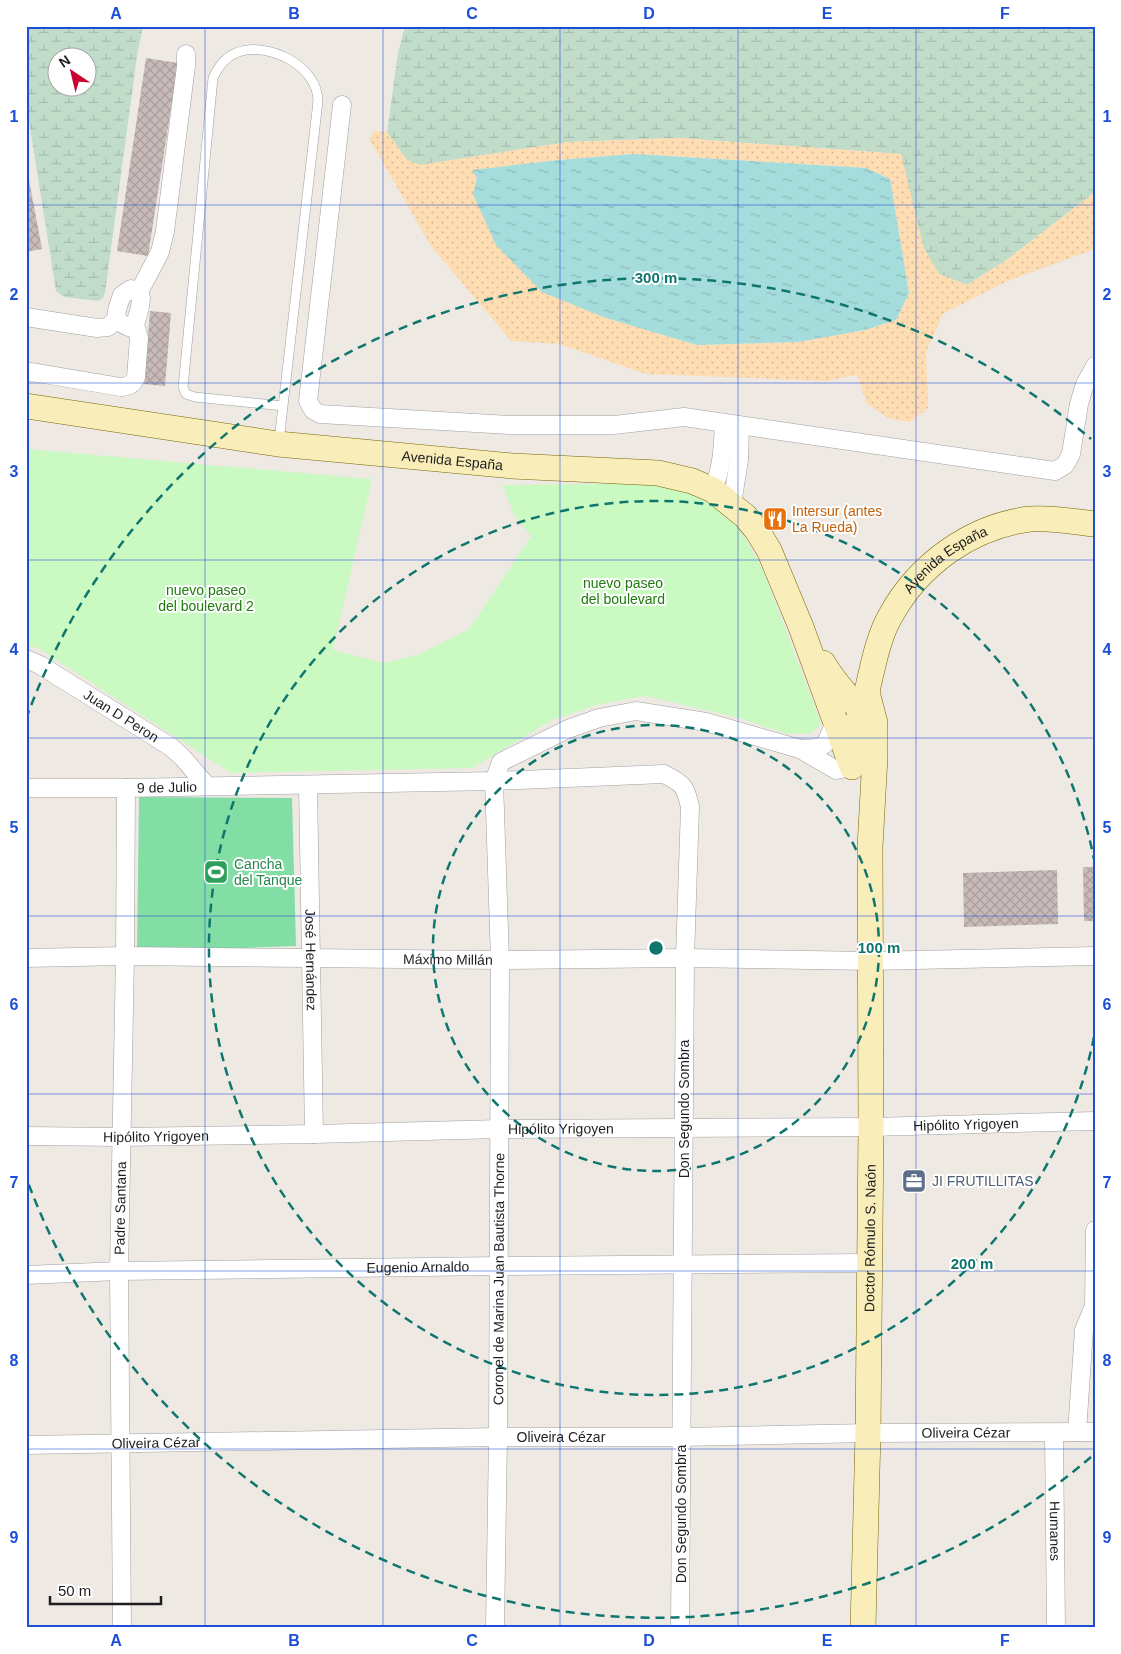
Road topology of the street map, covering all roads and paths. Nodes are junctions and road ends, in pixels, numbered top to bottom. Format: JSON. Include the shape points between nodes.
{"nodes":[{"id":1,"x":186,"y":54,"type":"dead end"},
{"id":2,"x":342,"y":105,"type":"dead end"},
{"id":3,"x":139,"y":292,"type":"junction"},
{"id":4,"x":26,"y":317,"type":"edge"},
{"id":5,"x":117,"y":319,"type":"junction"},
{"id":6,"x":135,"y":325,"type":"junction"},
{"id":7,"x":1095,"y":366,"type":"edge"},
{"id":8,"x":26,"y":371,"type":"edge"},
{"id":9,"x":26,"y":406,"type":"edge"},
{"id":10,"x":283,"y":406,"type":"junction"},
{"id":11,"x":732,"y":425,"type":"junction"},
{"id":12,"x":278,"y":444,"type":"junction"},
{"id":13,"x":723,"y":498,"type":"junction"},
{"id":14,"x":1095,"y":524,"type":"edge"},
{"id":15,"x":802,"y":627,"type":"junction"},
{"id":16,"x":26,"y":659,"type":"edge"},
{"id":17,"x":862,"y":700,"type":"junction"},
{"id":18,"x":836,"y":722,"type":"junction"},
{"id":19,"x":800,"y":749,"type":"junction"},
{"id":20,"x":875,"y":757,"type":"junction"},
{"id":21,"x":852,"y":767,"type":"junction"},
{"id":22,"x":494,"y":781,"type":"junction"},
{"id":23,"x":308,"y":785,"type":"junction"},
{"id":24,"x":207,"y":786,"type":"junction"},
{"id":25,"x":26,"y":788,"type":"edge"},
{"id":26,"x":126,"y":788,"type":"junction"},
{"id":27,"x":870,"y":847,"type":"junction"},
{"id":28,"x":125,"y":956,"type":"junction"},
{"id":29,"x":1095,"y":956,"type":"edge"},
{"id":30,"x":26,"y":958,"type":"edge"},
{"id":31,"x":310,"y":958,"type":"junction"},
{"id":32,"x":685,"y":958,"type":"junction"},
{"id":33,"x":500,"y":960,"type":"junction"},
{"id":34,"x":871,"y":961,"type":"junction"},
{"id":35,"x":1095,"y":1122,"type":"edge"},
{"id":36,"x":871,"y":1126,"type":"junction"},
{"id":37,"x":684,"y":1128,"type":"junction"},
{"id":38,"x":500,"y":1129,"type":"junction"},
{"id":39,"x":314,"y":1134,"type":"junction"},
{"id":40,"x":26,"y":1136,"type":"edge"},
{"id":41,"x":121,"y":1136,"type":"junction"},
{"id":42,"x":1095,"y":1230,"type":"edge"},
{"id":43,"x":683,"y":1264,"type":"junction"},
{"id":44,"x":870,"y":1264,"type":"junction"},
{"id":45,"x":499,"y":1266,"type":"junction"},
{"id":46,"x":119,"y":1271,"type":"junction"},
{"id":47,"x":26,"y":1275,"type":"edge"},
{"id":48,"x":1092,"y":1320,"type":"edge"},
{"id":49,"x":1077,"y":1432,"type":"junction"},
{"id":50,"x":1095,"y":1432,"type":"edge"},
{"id":51,"x":868,"y":1433,"type":"junction"},
{"id":52,"x":1054,"y":1433,"type":"junction"},
{"id":53,"x":498,"y":1437,"type":"junction"},
{"id":54,"x":681,"y":1438,"type":"junction"},
{"id":55,"x":122,"y":1444,"type":"junction"},
{"id":56,"x":26,"y":1445,"type":"edge"},
{"id":57,"x":122,"y":1628,"type":"edge"},
{"id":58,"x":495,"y":1628,"type":"edge"},
{"id":59,"x":680,"y":1628,"type":"edge"},
{"id":60,"x":863,"y":1628,"type":"edge"},
{"id":61,"x":1056,"y":1628,"type":"edge"}],
"edges":[{"from":1,"to":3,"type":"street","via":[[165,231],[160,252]]},
{"from":2,"to":11,"type":"street","via":[[308,401],[313,410],[320,414],[510,425],[614,425],[684,417]]},
{"from":3,"to":5,"type":"street","via":[[132,289],[122,295]]},
{"from":3,"to":6,"type":"street","via":[[141,298]]},
{"from":4,"to":5,"type":"street","via":[[96,328],[108,326]]},
{"from":5,"to":6,"type":"street","via":[[128,327]]},
{"from":6,"to":8,"type":"street","via":[[139,338],[136,377],[129,386]]},
{"from":7,"to":11,"type":"street","via":[[1079,404],[1072,454],[1055,471]]},
{"from":9,"to":12,"type":"main road","name":"Avenida España"},
{"from":10,"to":10,"type":"lane","via":[[318,92],[308,74],[291,61],[254,49],[236,52],[217,69],[213,78],[183,388],[186,394],[195,397]]},
{"from":10,"to":12,"type":"lane"},
{"from":11,"to":13,"type":"street","via":[[719,476]]},
{"from":11,"to":13,"type":"street","via":[[739,460]]},
{"from":12,"to":13,"type":"main road","name":"Avenida España","via":[[512,466],[658,473],[692,481]]},
{"from":13,"to":15,"type":"main road","name":"Avenida España","via":[[745,516],[769,550]]},
{"from":14,"to":17,"type":"main road","name":"Avenida España","via":[[1032,519],[1008,523],[978,533],[946,552],[907,589],[890,616]]},
{"from":15,"to":17,"type":"main road","name":"Avenida España","via":[[831,676]]},
{"from":15,"to":18,"type":"main road","name":"Avenida España"},
{"from":16,"to":24,"type":"street","name":"Juan D Peron","via":[[170,747]]},
{"from":17,"to":18,"type":"street"},
{"from":17,"to":20,"type":"main road","name":"Doctor Rómulo S. Naón"},
{"from":17,"to":21,"type":"main road","name":"Doctor Rómulo S. Naón"},
{"from":18,"to":19,"type":"street","via":[[823,746]]},
{"from":18,"to":21,"type":"main road","name":"Avenida España"},
{"from":19,"to":21,"type":"street","via":[[836,770]]},
{"from":19,"to":22,"type":"street","via":[[706,722],[636,711],[599,718],[501,762]]},
{"from":20,"to":21,"type":"street"},
{"from":20,"to":27,"type":"main road","name":"Doctor Rómulo S. Naón"},
{"from":21,"to":27,"type":"main road","name":"Doctor Rómulo S. Naón"},
{"from":22,"to":23,"type":"street","name":"9 de Julio"},
{"from":22,"to":32,"type":"street","name":"Don Segundo Sombra","via":[[664,774],[680,782],[690,807]]},
{"from":22,"to":33,"type":"street","name":"Coronel de Marina Juan Bautista Thorne"},
{"from":23,"to":24,"type":"street","name":"9 de Julio"},
{"from":23,"to":31,"type":"street","name":"José Hernández"},
{"from":24,"to":26,"type":"street","name":"9 de Julio"},
{"from":25,"to":26,"type":"street","name":"9 de Julio"},
{"from":26,"to":28,"type":"street","name":"Padre Santana"},
{"from":27,"to":34,"type":"main road","name":"Doctor Rómulo S. Naón"},
{"from":28,"to":30,"type":"street","name":"Máximo Millán"},
{"from":28,"to":31,"type":"street","name":"Máximo Millán"},
{"from":28,"to":41,"type":"street","name":"Padre Santana"},
{"from":29,"to":34,"type":"street","name":"Máximo Millán"},
{"from":31,"to":33,"type":"street","name":"Máximo Millán"},
{"from":31,"to":39,"type":"street","name":"José Hernández"},
{"from":32,"to":33,"type":"street","name":"Máximo Millán"},
{"from":32,"to":34,"type":"street","name":"Máximo Millán"},
{"from":32,"to":37,"type":"street","name":"Don Segundo Sombra"},
{"from":33,"to":38,"type":"street","name":"Coronel de Marina Juan Bautista Thorne"},
{"from":34,"to":36,"type":"main road","name":"Doctor Rómulo S. Naón"},
{"from":35,"to":36,"type":"street","name":"Hipólito Yrigoyen"},
{"from":36,"to":37,"type":"street","name":"Hipólito Yrigoyen"},
{"from":36,"to":44,"type":"main road","name":"Doctor Rómulo S. Naón"},
{"from":37,"to":38,"type":"street","name":"Hipólito Yrigoyen"},
{"from":37,"to":43,"type":"street","name":"Don Segundo Sombra"},
{"from":38,"to":39,"type":"street","name":"Hipólito Yrigoyen"},
{"from":38,"to":45,"type":"street","name":"Coronel de Marina Juan Bautista Thorne"},
{"from":39,"to":41,"type":"street","name":"Hipólito Yrigoyen"},
{"from":40,"to":41,"type":"street","name":"Hipólito Yrigoyen"},
{"from":41,"to":46,"type":"street","name":"Padre Santana"},
{"from":42,"to":48,"type":"street"},
{"from":43,"to":44,"type":"street","name":"Eugenio Arnaldo"},
{"from":43,"to":45,"type":"street","name":"Eugenio Arnaldo"},
{"from":43,"to":54,"type":"street","name":"Don Segundo Sombra"},
{"from":44,"to":51,"type":"main road","name":"Doctor Rómulo S. Naón"},
{"from":45,"to":46,"type":"street","name":"Eugenio Arnaldo"},
{"from":45,"to":53,"type":"street","name":"Coronel de Marina Juan Bautista Thorne"},
{"from":46,"to":47,"type":"street","name":"Eugenio Arnaldo"},
{"from":46,"to":55,"type":"street","name":"Padre Santana"},
{"from":48,"to":49,"type":"street","via":[[1084,1330]]},
{"from":49,"to":50,"type":"street","name":"Oliveira Cézar"},
{"from":49,"to":52,"type":"street","name":"Oliveira Cézar"},
{"from":51,"to":52,"type":"street","name":"Oliveira Cézar"},
{"from":51,"to":54,"type":"street","name":"Oliveira Cézar"},
{"from":51,"to":60,"type":"main road","name":"Doctor Rómulo S. Naón"},
{"from":52,"to":61,"type":"street","name":"Humanes"},
{"from":53,"to":54,"type":"street","name":"Oliveira Cézar"},
{"from":53,"to":55,"type":"street","name":"Oliveira Cézar"},
{"from":53,"to":58,"type":"street","name":"Coronel de Marina Juan Bautista Thorne"},
{"from":54,"to":59,"type":"street","name":"Don Segundo Sombra"},
{"from":55,"to":56,"type":"street","name":"Oliveira Cézar"},
{"from":55,"to":57,"type":"street","name":"Padre Santana"}]}
